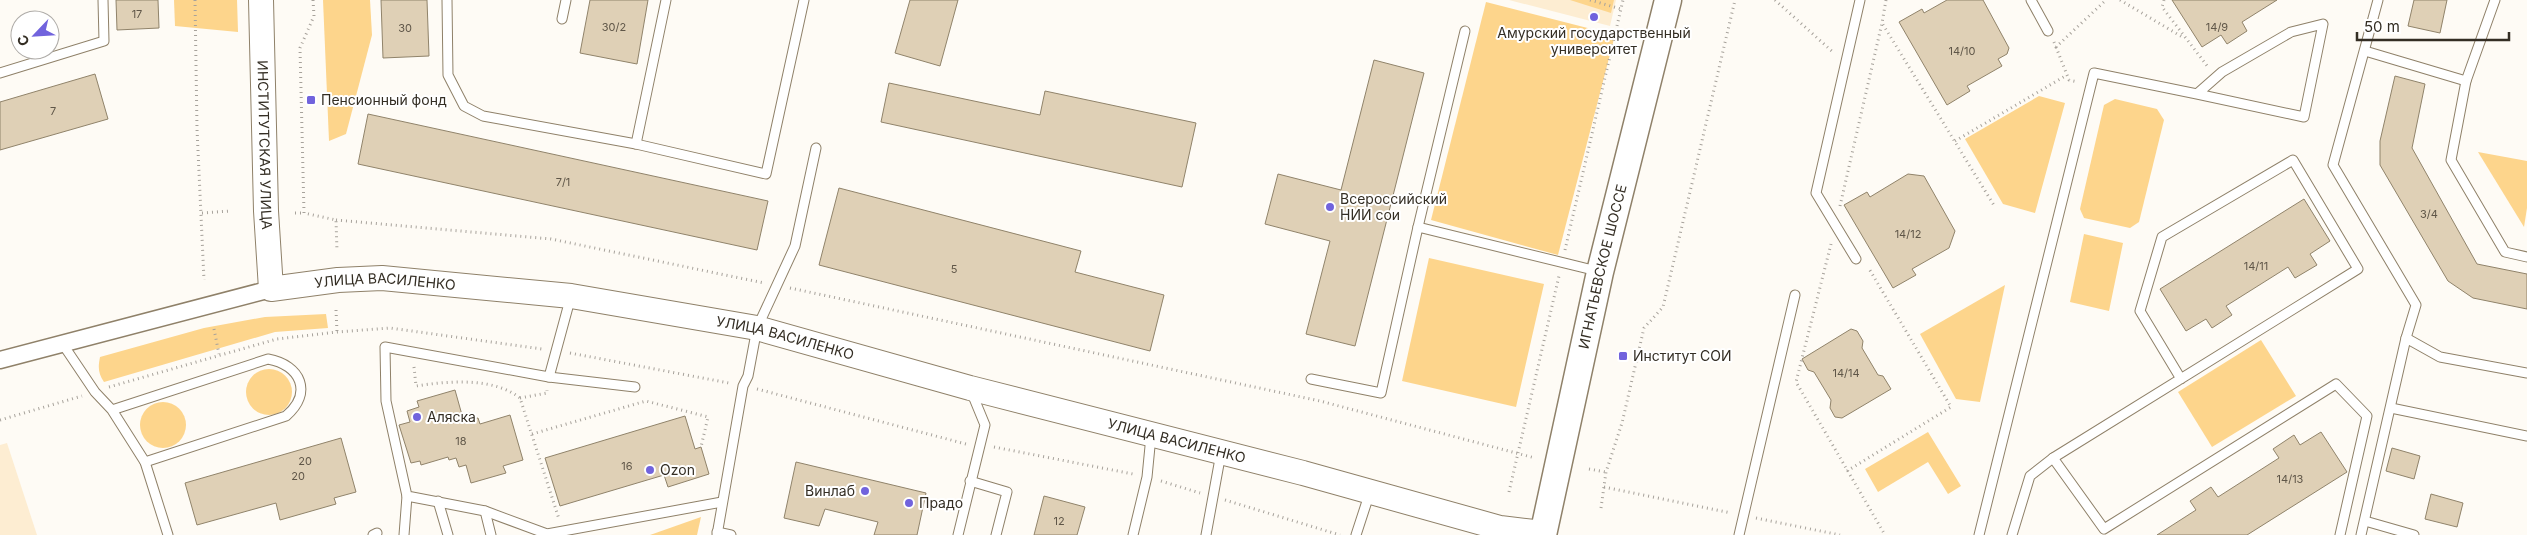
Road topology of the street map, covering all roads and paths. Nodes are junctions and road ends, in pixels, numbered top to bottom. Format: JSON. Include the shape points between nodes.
{"nodes":[{"id":1,"x":103,"y":0,"type":"edge"},
{"id":2,"x":195,"y":0,"type":"edge"},
{"id":3,"x":261,"y":0,"type":"edge"},
{"id":4,"x":313,"y":0,"type":"edge"},
{"id":5,"x":447,"y":0,"type":"edge"},
{"id":6,"x":566,"y":0,"type":"edge"},
{"id":7,"x":666,"y":0,"type":"edge"},
{"id":8,"x":804,"y":0,"type":"edge"},
{"id":9,"x":1590,"y":0,"type":"edge"},
{"id":10,"x":1623,"y":0,"type":"edge"},
{"id":11,"x":1668,"y":0,"type":"edge"},
{"id":12,"x":1735,"y":0,"type":"edge"},
{"id":13,"x":1775,"y":0,"type":"edge"},
{"id":14,"x":1860,"y":0,"type":"edge"},
{"id":15,"x":1886,"y":0,"type":"edge"},
{"id":16,"x":2031,"y":0,"type":"edge"},
{"id":17,"x":2106,"y":0,"type":"edge"},
{"id":18,"x":2120,"y":0,"type":"edge"},
{"id":19,"x":2164,"y":0,"type":"edge"},
{"id":20,"x":2378,"y":0,"type":"edge"},
{"id":21,"x":2495,"y":0,"type":"edge"},
{"id":22,"x":1621,"y":9,"type":"junction"},
{"id":23,"x":562,"y":20,"type":"dead end"},
{"id":24,"x":1882,"y":23,"type":"junction"},
{"id":25,"x":1465,"y":31,"type":"dead end"},
{"id":26,"x":2048,"y":31,"type":"joint"},
{"id":27,"x":2187,"y":40,"type":"junction"},
{"id":28,"x":2056,"y":46,"type":"junction"},
{"id":29,"x":2364,"y":51,"type":"junction"},
{"id":30,"x":1846,"y":63,"type":"junction"},
{"id":31,"x":0,"y":73,"type":"edge"},
{"id":32,"x":2067,"y":75,"type":"junction"},
{"id":33,"x":2216,"y":78,"type":"junction"},
{"id":34,"x":2466,"y":81,"type":"junction"},
{"id":35,"x":2091,"y":85,"type":"junction"},
{"id":36,"x":2196,"y":94,"type":"junction"},
{"id":37,"x":1955,"y":141,"type":"junction"},
{"id":38,"x":636,"y":144,"type":"junction"},
{"id":39,"x":816,"y":148,"type":"dead end"},
{"id":40,"x":1995,"y":207,"type":"dead end"},
{"id":41,"x":230,"y":211,"type":"dead end"},
{"id":42,"x":202,"y":213,"type":"junction"},
{"id":43,"x":295,"y":213,"type":"dead end"},
{"id":44,"x":304,"y":213,"type":"junction"},
{"id":45,"x":336,"y":220,"type":"junction"},
{"id":46,"x":1835,"y":225,"type":"junction"},
{"id":47,"x":1418,"y":227,"type":"junction"},
{"id":48,"x":338,"y":251,"type":"dead end"},
{"id":49,"x":2527,"y":257,"type":"edge"},
{"id":50,"x":1856,"y":259,"type":"dead end"},
{"id":51,"x":1562,"y":263,"type":"junction"},
{"id":52,"x":1867,"y":266,"type":"dead end"},
{"id":53,"x":1600,"y":272,"type":"junction"},
{"id":54,"x":204,"y":280,"type":"dead end"},
{"id":55,"x":777,"y":286,"type":"junction"},
{"id":56,"x":271,"y":289,"type":"junction"},
{"id":57,"x":1795,"y":295,"type":"dead end"},
{"id":58,"x":571,"y":296,"type":"junction"},
{"id":59,"x":336,"y":310,"type":"dead end"},
{"id":60,"x":757,"y":328,"type":"junction"},
{"id":61,"x":214,"y":329,"type":"dead end"},
{"id":62,"x":336,"y":332,"type":"junction"},
{"id":63,"x":2406,"y":338,"type":"junction"},
{"id":64,"x":62,"y":343,"type":"junction"},
{"id":65,"x":556,"y":351,"type":"junction"},
{"id":66,"x":219,"y":354,"type":"junction"},
{"id":67,"x":0,"y":360,"type":"edge"},
{"id":68,"x":2527,"y":373,"type":"edge"},
{"id":69,"x":549,"y":377,"type":"junction"},
{"id":70,"x":1311,"y":379,"type":"dead end"},
{"id":71,"x":2181,"y":379,"type":"junction"},
{"id":72,"x":416,"y":386,"type":"dead end"},
{"id":73,"x":743,"y":386,"type":"junction"},
{"id":74,"x":635,"y":387,"type":"dead end"},
{"id":75,"x":970,"y":388,"type":"junction"},
{"id":76,"x":95,"y":392,"type":"junction"},
{"id":77,"x":2392,"y":408,"type":"junction"},
{"id":78,"x":112,"y":410,"type":"junction"},
{"id":79,"x":0,"y":420,"type":"edge"},
{"id":80,"x":1151,"y":433,"type":"junction"},
{"id":81,"x":532,"y":434,"type":"junction"},
{"id":82,"x":2527,"y":436,"type":"edge"},
{"id":83,"x":701,"y":447,"type":"dead end"},
{"id":84,"x":978,"y":447,"type":"junction"},
{"id":85,"x":1222,"y":452,"type":"junction"},
{"id":86,"x":1517,"y":453,"type":"junction"},
{"id":87,"x":1535,"y":458,"type":"dead end"},
{"id":88,"x":2053,"y":458,"type":"junction"},
{"id":89,"x":145,"y":462,"type":"junction"},
{"id":90,"x":1589,"y":469,"type":"dead end"},
{"id":91,"x":1847,"y":471,"type":"junction"},
{"id":92,"x":1606,"y":472,"type":"junction"},
{"id":93,"x":1147,"y":477,"type":"junction"},
{"id":94,"x":970,"y":481,"type":"junction"},
{"id":95,"x":1604,"y":487,"type":"junction"},
{"id":96,"x":1370,"y":491,"type":"junction"},
{"id":97,"x":1510,"y":492,"type":"dead end"},
{"id":98,"x":407,"y":496,"type":"junction"},
{"id":99,"x":1214,"y":497,"type":"junction"},
{"id":100,"x":438,"y":502,"type":"junction"},
{"id":101,"x":722,"y":502,"type":"junction"},
{"id":102,"x":1601,"y":508,"type":"dead end"},
{"id":103,"x":485,"y":511,"type":"junction"},
{"id":104,"x":1744,"y":516,"type":"junction"},
{"id":105,"x":2365,"y":521,"type":"junction"},
{"id":106,"x":563,"y":531,"type":"junction"},
{"id":107,"x":547,"y":534,"type":"edge"},
{"id":108,"x":717,"y":534,"type":"edge"},
{"id":109,"x":1548,"y":534,"type":"edge"},
{"id":110,"x":168,"y":535,"type":"edge"},
{"id":111,"x":404,"y":535,"type":"edge"},
{"id":112,"x":448,"y":535,"type":"edge"},
{"id":113,"x":491,"y":535,"type":"edge"},
{"id":114,"x":731,"y":535,"type":"edge"},
{"id":115,"x":958,"y":535,"type":"edge"},
{"id":116,"x":996,"y":535,"type":"edge"},
{"id":117,"x":1132,"y":535,"type":"edge"},
{"id":118,"x":1206,"y":535,"type":"edge"},
{"id":119,"x":1340,"y":535,"type":"edge"},
{"id":120,"x":1356,"y":535,"type":"edge"},
{"id":121,"x":1739,"y":535,"type":"edge"},
{"id":122,"x":1840,"y":535,"type":"edge"},
{"id":123,"x":1885,"y":535,"type":"edge"},
{"id":124,"x":1979,"y":535,"type":"edge"},
{"id":125,"x":2012,"y":535,"type":"edge"},
{"id":126,"x":2340,"y":535,"type":"edge"},
{"id":127,"x":2361,"y":535,"type":"edge"},
{"id":128,"x":2414,"y":535,"type":"edge"}],
"edges":[{"from":1,"to":31,"type":"lane","via":[[104,42]]},
{"from":2,"to":42,"type":"path"},
{"from":3,"to":56,"type":"main road","name":"ИНСТИТУТСКАЯ УЛИЦА"},
{"from":4,"to":44,"type":"path","via":[[314,16],[300,48]]},
{"from":5,"to":38,"type":"lane","via":[[448,75],[464,106],[483,116]]},
{"from":6,"to":23,"type":"lane"},
{"from":7,"to":38,"type":"lane"},
{"from":8,"to":38,"type":"lane","via":[[766,174]]},
{"from":9,"to":22,"type":"path"},
{"from":10,"to":22,"type":"path"},
{"from":11,"to":53,"type":"main road","name":"ИГНАТЬЕВСКОЕ ШОССЕ"},
{"from":12,"to":92,"type":"path","via":[[1663,306],[1644,328],[1622,423]]},
{"from":13,"to":30,"type":"path"},
{"from":14,"to":30,"type":"lane"},
{"from":15,"to":24,"type":"path"},
{"from":16,"to":26,"type":"lane"},
{"from":17,"to":28,"type":"path"},
{"from":18,"to":27,"type":"path"},
{"from":19,"to":27,"type":"path","via":[[2162,7]]},
{"from":20,"to":29,"type":"lane"},
{"from":21,"to":34,"type":"lane"},
{"from":22,"to":51,"type":"path"},
{"from":24,"to":37,"type":"path"},
{"from":24,"to":46,"type":"path"},
{"from":25,"to":47,"type":"lane"},
{"from":26,"to":28,"type":"path"},
{"from":27,"to":33,"type":"path"},
{"from":28,"to":32,"type":"path"},
{"from":29,"to":34,"type":"lane"},
{"from":29,"to":63,"type":"lane","via":[[2333,165],[2416,305]]},
{"from":30,"to":46,"type":"lane","via":[[1816,193]]},
{"from":32,"to":35,"type":"path","via":[[2069,80]]},
{"from":32,"to":37,"type":"path"},
{"from":33,"to":36,"type":"lane"},
{"from":33,"to":36,"type":"lane","via":[[2291,32],[2324,24],[2304,117]]},
{"from":34,"to":49,"type":"lane","via":[[2451,160],[2505,252]]},
{"from":35,"to":36,"type":"lane","via":[[2094,73]]},
{"from":35,"to":124,"type":"lane"},
{"from":37,"to":40,"type":"path"},
{"from":39,"to":55,"type":"lane","via":[[795,246]]},
{"from":41,"to":42,"type":"path"},
{"from":42,"to":54,"type":"path"},
{"from":43,"to":44,"type":"path"},
{"from":44,"to":45,"type":"path"},
{"from":45,"to":48,"type":"path"},
{"from":45,"to":55,"type":"path","via":[[550,239]]},
{"from":46,"to":50,"type":"lane"},
{"from":46,"to":91,"type":"path","via":[[1796,382]]},
{"from":47,"to":51,"type":"lane"},
{"from":47,"to":70,"type":"lane","via":[[1381,393]]},
{"from":51,"to":53,"type":"lane"},
{"from":51,"to":86,"type":"path"},
{"from":52,"to":91,"type":"path","via":[[1951,407]]},
{"from":53,"to":109,"type":"main road","name":"ИГНАТЬЕВСКОЕ ШОССЕ"},
{"from":55,"to":60,"type":"lane"},
{"from":55,"to":86,"type":"path","via":[[1320,401]]},
{"from":56,"to":58,"type":"main road","name":"УЛИЦА ВАСИЛЕНКО","via":[[382,278]]},
{"from":56,"to":64,"type":"street","name":"УЛИЦА ВАСИЛЕНКО"},
{"from":57,"to":104,"type":"lane"},
{"from":58,"to":60,"type":"main road","name":"УЛИЦА ВАСИЛЕНКО"},
{"from":58,"to":65,"type":"lane"},
{"from":59,"to":62,"type":"path"},
{"from":60,"to":73,"type":"lane","via":[[748,376]]},
{"from":60,"to":75,"type":"main road","name":"УЛИЦА ВАСИЛЕНКО"},
{"from":61,"to":66,"type":"path"},
{"from":62,"to":65,"type":"path","via":[[390,328]]},
{"from":62,"to":66,"type":"path","via":[[277,339]]},
{"from":63,"to":68,"type":"lane","via":[[2440,357]]},
{"from":63,"to":77,"type":"lane"},
{"from":64,"to":67,"type":"street","name":"УЛИЦА ВАСИЛЕНКО"},
{"from":64,"to":76,"type":"lane"},
{"from":65,"to":69,"type":"lane"},
{"from":65,"to":73,"type":"path"},
{"from":66,"to":76,"type":"path"},
{"from":69,"to":74,"type":"lane"},
{"from":69,"to":98,"type":"lane","via":[[385,347],[386,402]]},
{"from":71,"to":71,"type":"lane","via":[[2140,311],[2162,237],[2293,160],[2358,268]]},
{"from":71,"to":88,"type":"lane"},
{"from":72,"to":81,"type":"path","via":[[452,381],[510,390],[520,398]]},
{"from":73,"to":84,"type":"path"},
{"from":73,"to":101,"type":"lane"},
{"from":75,"to":80,"type":"main road","name":"УЛИЦА ВАСИЛЕНКО"},
{"from":75,"to":84,"type":"lane","via":[[985,425]]},
{"from":76,"to":78,"type":"lane"},
{"from":76,"to":79,"type":"path"},
{"from":77,"to":82,"type":"lane"},
{"from":77,"to":105,"type":"lane"},
{"from":78,"to":89,"type":"lane"},
{"from":78,"to":89,"type":"lane","via":[[268,359],[281,361],[292,368],[299,379],[301,393],[298,406],[286,416]]},
{"from":80,"to":85,"type":"main road","name":"УЛИЦА ВАСИЛЕНКО"},
{"from":80,"to":93,"type":"lane"},
{"from":81,"to":83,"type":"path","via":[[646,401],[708,417]]},
{"from":81,"to":106,"type":"path"},
{"from":84,"to":93,"type":"path"},
{"from":84,"to":94,"type":"lane"},
{"from":85,"to":96,"type":"main road","name":"УЛИЦА ВАСИЛЕНКО"},
{"from":85,"to":99,"type":"lane"},
{"from":86,"to":87,"type":"path"},
{"from":86,"to":97,"type":"path"},
{"from":88,"to":125,"type":"lane","via":[[2030,476]]},
{"from":88,"to":126,"type":"lane","via":[[2104,529],[2336,384],[2367,416]]},
{"from":89,"to":110,"type":"lane"},
{"from":90,"to":92,"type":"path"},
{"from":91,"to":123,"type":"path"},
{"from":92,"to":95,"type":"path"},
{"from":93,"to":99,"type":"path"},
{"from":93,"to":117,"type":"lane"},
{"from":94,"to":115,"type":"lane"},
{"from":94,"to":116,"type":"lane","via":[[1007,492]]},
{"from":95,"to":102,"type":"path"},
{"from":95,"to":104,"type":"path"},
{"from":96,"to":109,"type":"main road","name":"УЛИЦА ВАСИЛЕНКО","via":[[1500,528]]},
{"from":96,"to":120,"type":"lane"},
{"from":98,"to":100,"type":"lane"},
{"from":98,"to":111,"type":"lane"},
{"from":99,"to":118,"type":"lane"},
{"from":99,"to":119,"type":"path"},
{"from":100,"to":103,"type":"lane"},
{"from":100,"to":112,"type":"lane"},
{"from":101,"to":106,"type":"lane"},
{"from":101,"to":108,"type":"lane"},
{"from":103,"to":107,"type":"lane"},
{"from":103,"to":113,"type":"lane"},
{"from":104,"to":121,"type":"lane"},
{"from":104,"to":122,"type":"path"},
{"from":105,"to":127,"type":"lane"},
{"from":105,"to":128,"type":"lane"},
{"from":106,"to":107,"type":"lane"},
{"from":108,"to":114,"type":"lane"}]}
